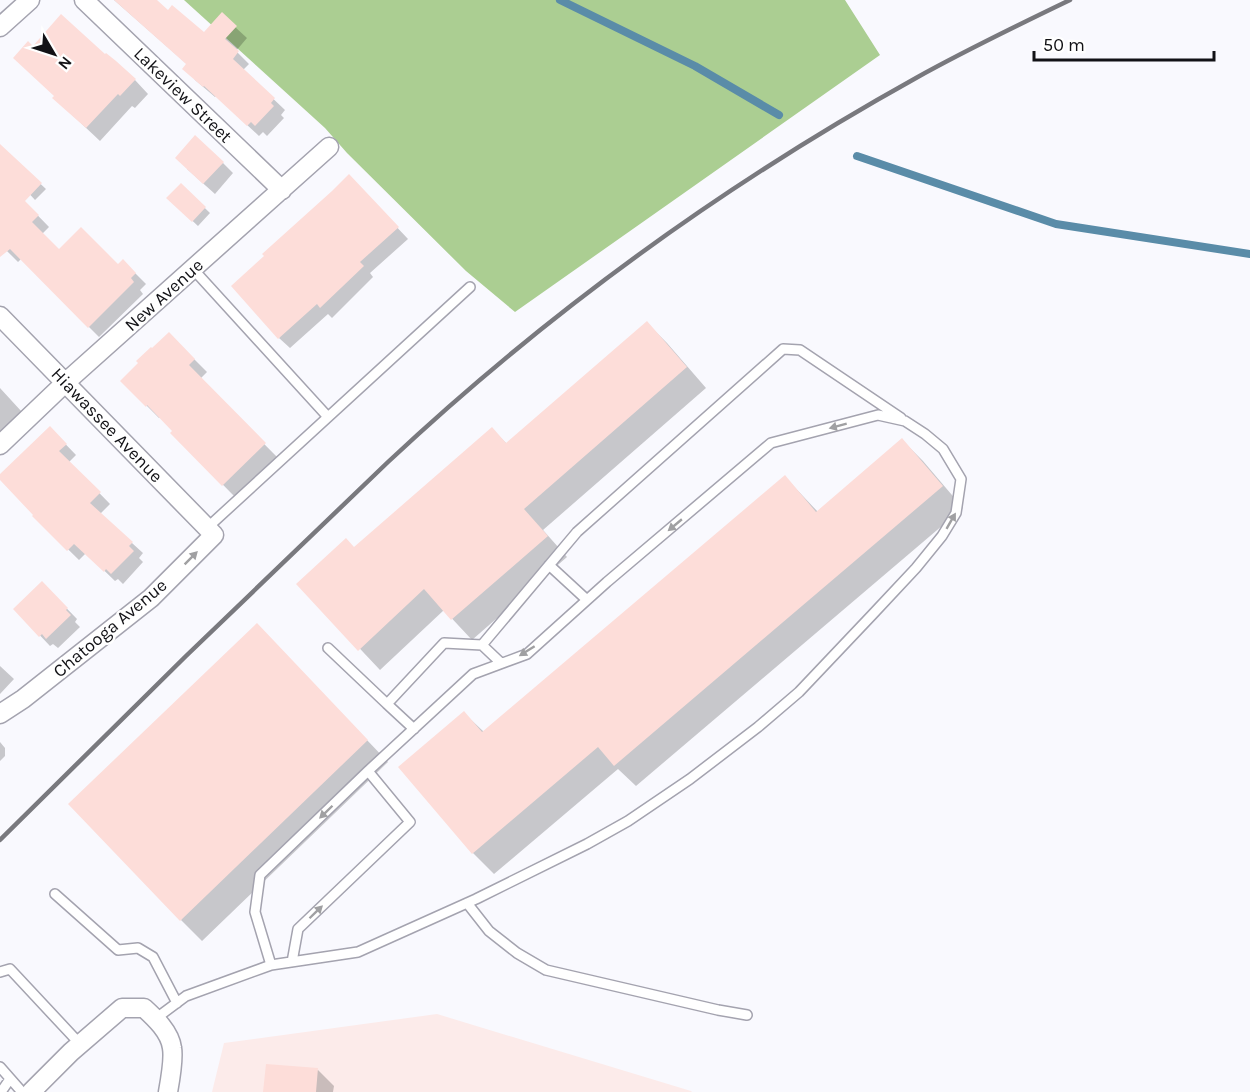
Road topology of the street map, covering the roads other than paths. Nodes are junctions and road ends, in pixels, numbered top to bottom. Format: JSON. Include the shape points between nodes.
{"nodes":[{"id":1,"x":30,"y":0,"type":"edge"},
{"id":2,"x":84,"y":0,"type":"edge"},
{"id":3,"x":0,"y":27,"type":"edge"},
{"id":4,"x":329,"y":147,"type":"dead end"},
{"id":5,"x":282,"y":190,"type":"junction"},
{"id":6,"x":193,"y":269,"type":"junction"},
{"id":7,"x":470,"y":287,"type":"dead end"},
{"id":8,"x":0,"y":316,"type":"edge"},
{"id":9,"x":66,"y":382,"type":"junction"},
{"id":10,"x":328,"y":417,"type":"junction"},
{"id":11,"x":905,"y":421,"type":"junction"},
{"id":12,"x":0,"y":445,"type":"edge"},
{"id":13,"x":211,"y":532,"type":"junction"},
{"id":14,"x":549,"y":565,"type":"junction"},
{"id":15,"x":587,"y":600,"type":"junction"},
{"id":16,"x":482,"y":645,"type":"junction"},
{"id":17,"x":328,"y":648,"type":"dead end"},
{"id":18,"x":501,"y":663,"type":"junction"},
{"id":19,"x":387,"y":704,"type":"junction"},
{"id":20,"x":0,"y":714,"type":"edge"},
{"id":21,"x":414,"y":729,"type":"junction"},
{"id":22,"x":368,"y":771,"type":"junction"},
{"id":23,"x":55,"y":894,"type":"dead end"},
{"id":24,"x":467,"y":903,"type":"junction"},
{"id":25,"x":292,"y":962,"type":"junction"},
{"id":26,"x":271,"y":965,"type":"junction"},
{"id":27,"x":0,"y":972,"type":"edge"},
{"id":28,"x":177,"y":1003,"type":"junction"},
{"id":29,"x":747,"y":1015,"type":"dead end"},
{"id":30,"x":155,"y":1019,"type":"junction"},
{"id":31,"x":80,"y":1044,"type":"junction"},
{"id":32,"x":0,"y":1067,"type":"edge"},
{"id":33,"x":10,"y":1078,"type":"junction"},
{"id":34,"x":1,"y":1092,"type":"edge"},
{"id":35,"x":22,"y":1092,"type":"edge"},
{"id":36,"x":31,"y":1092,"type":"edge"},
{"id":37,"x":168,"y":1092,"type":"edge"}],
"edges":[{"from":1,"to":3,"type":"street"},
{"from":2,"to":5,"type":"street","name":"Lakeview Street"},
{"from":4,"to":5,"type":"street","name":"New Avenue"},
{"from":5,"to":6,"type":"street","name":"New Avenue"},
{"from":6,"to":9,"type":"street","name":"New Avenue"},
{"from":6,"to":10,"type":"lane"},
{"from":7,"to":10,"type":"lane"},
{"from":8,"to":9,"type":"street","name":"Hiawassee Avenue"},
{"from":9,"to":12,"type":"street","name":"New Avenue"},
{"from":9,"to":13,"type":"street","name":"Hiawassee Avenue"},
{"from":10,"to":13,"type":"lane"},
{"from":11,"to":14,"type":"lane","via":[[800,350],[783,349],[577,532]]},
{"from":11,"to":15,"type":"lane","one_way":true,"via":[[878,415],[771,443]]},
{"from":24,"to":11,"type":"lane","one_way":true,"via":[[598,838],[717,759],[799,692],[916,568],[956,513],[961,480],[943,449]]},
{"from":20,"to":13,"type":"street","name":"Chatooga Avenue","one_way":true,"via":[[151,598]]},
{"from":14,"to":15,"type":"lane"},
{"from":14,"to":16,"type":"lane"},
{"from":15,"to":18,"type":"lane","one_way":true,"via":[[527,654]]},
{"from":16,"to":18,"type":"lane"},
{"from":16,"to":19,"type":"lane","via":[[444,643]]},
{"from":17,"to":19,"type":"lane"},
{"from":18,"to":21,"type":"lane","via":[[473,674]]},
{"from":19,"to":21,"type":"lane"},
{"from":21,"to":22,"type":"lane"},
{"from":25,"to":22,"type":"lane","one_way":true,"via":[[298,929],[410,822]]},
{"from":22,"to":26,"type":"lane","one_way":true,"via":[[260,875],[255,912]]},
{"from":23,"to":28,"type":"lane","via":[[118,950],[138,948],[153,957]]},
{"from":24,"to":25,"type":"lane","via":[[357,952]]},
{"from":24,"to":29,"type":"lane","via":[[489,931],[546,970]]},
{"from":25,"to":26,"type":"lane"},
{"from":26,"to":28,"type":"lane","via":[[186,996]]},
{"from":27,"to":31,"type":"lane","via":[[10,969]]},
{"from":28,"to":30,"type":"lane"},
{"from":30,"to":31,"type":"street","via":[[144,1008],[122,1008]]},
{"from":30,"to":37,"type":"street","via":[[172,1047]]},
{"from":31,"to":36,"type":"street"},
{"from":32,"to":33,"type":"lane"},
{"from":33,"to":34,"type":"lane"},
{"from":33,"to":35,"type":"lane"}]}
